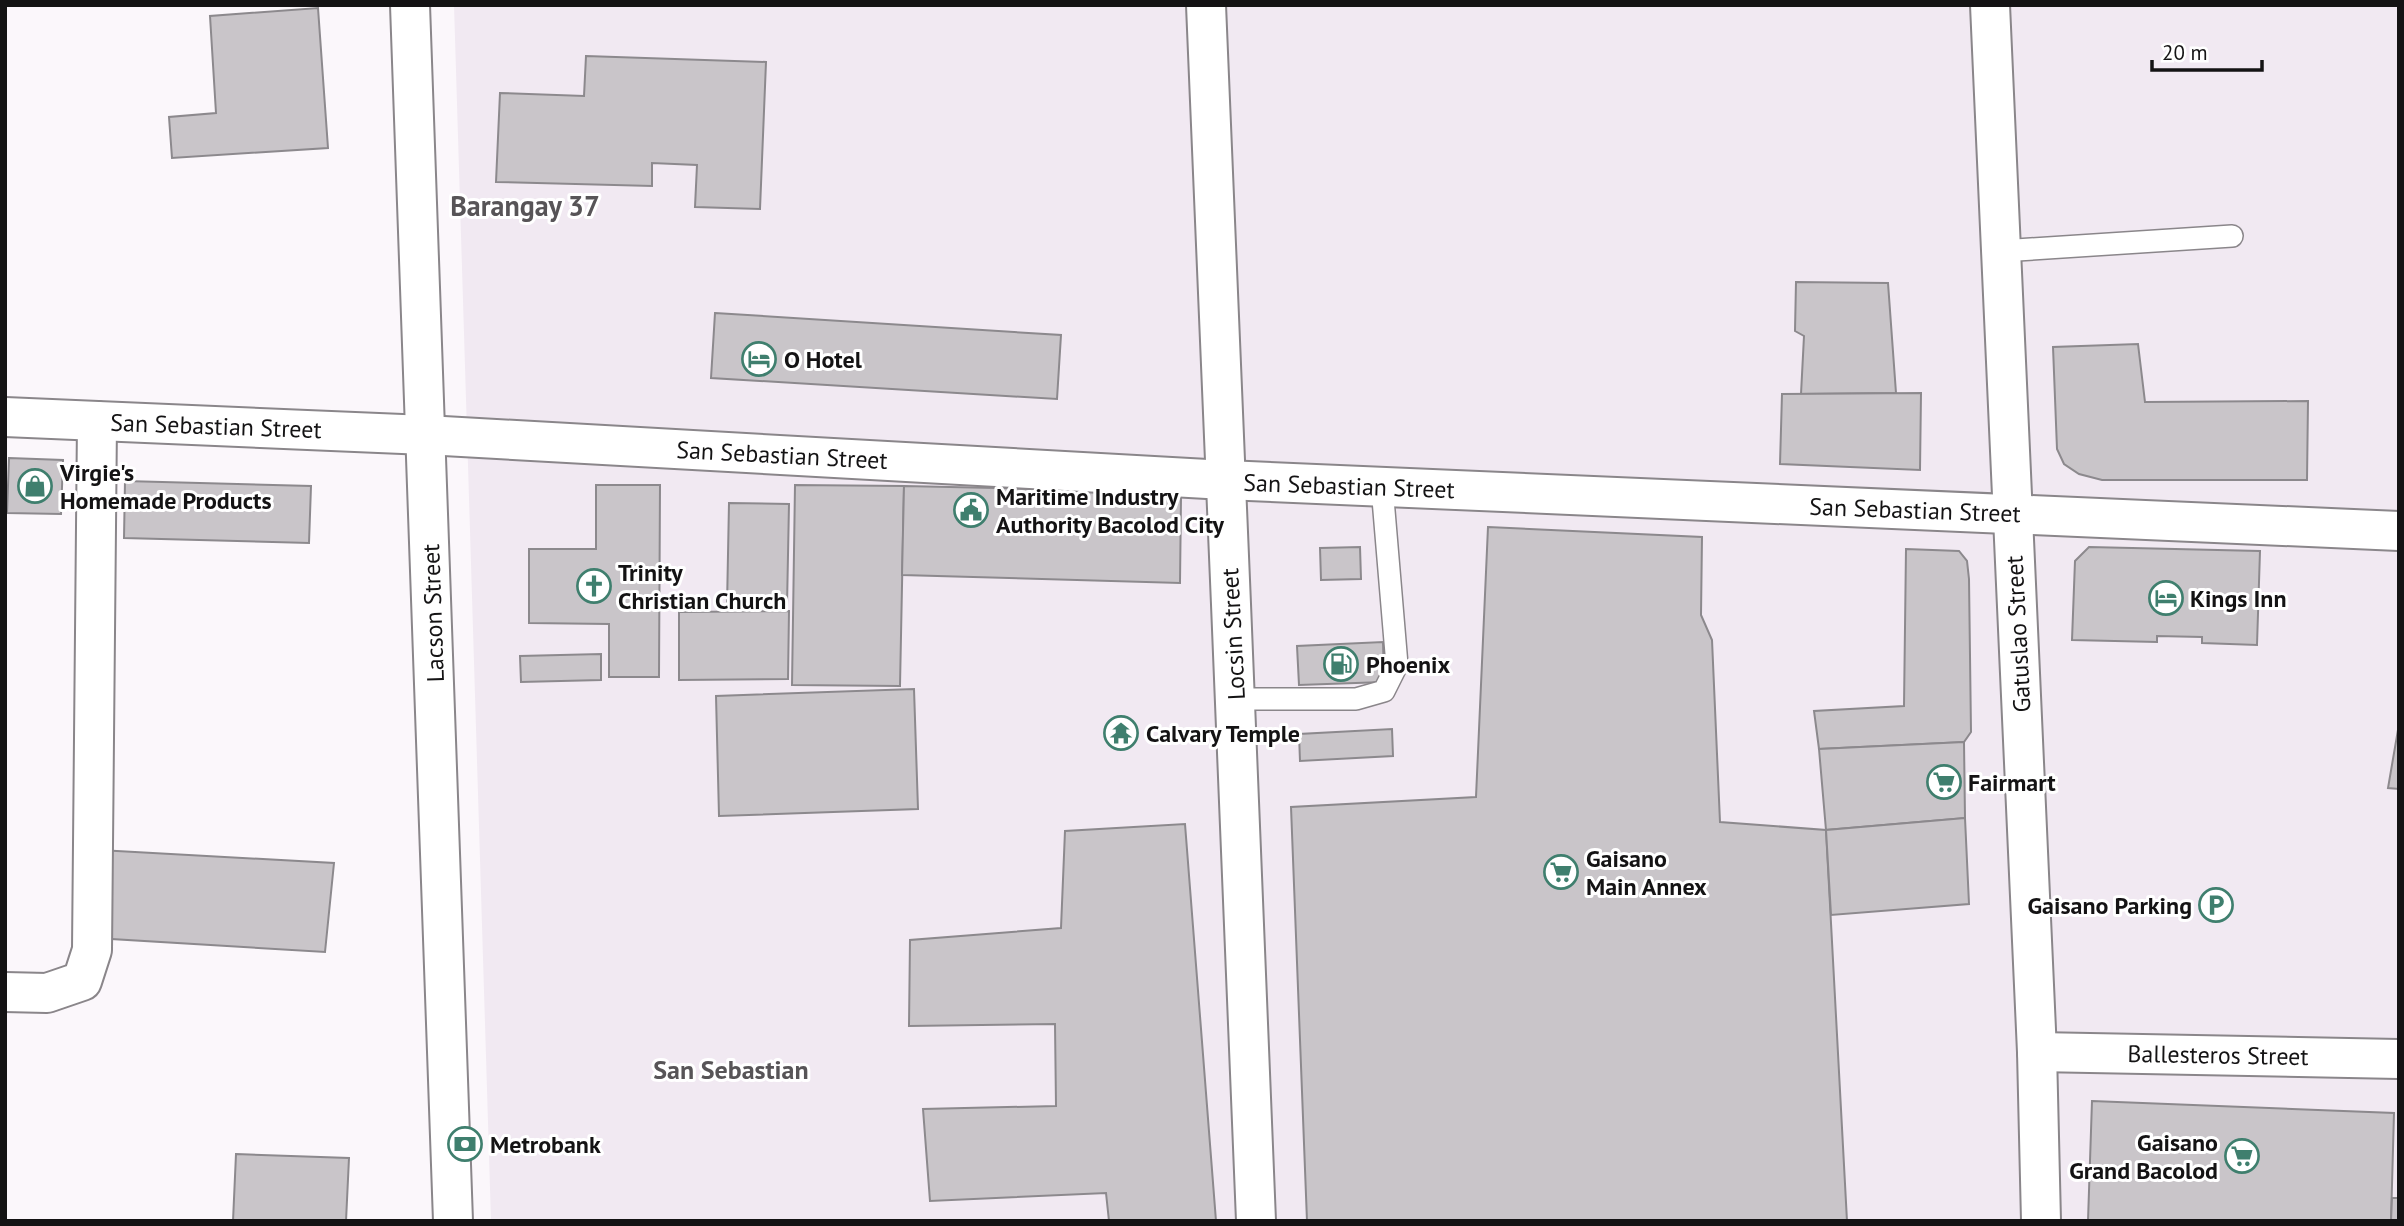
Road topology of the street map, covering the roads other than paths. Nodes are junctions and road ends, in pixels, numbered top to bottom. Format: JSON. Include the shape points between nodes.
{"nodes":[{"id":1,"x":410,"y":5,"type":"edge"},
{"id":2,"x":1206,"y":5,"type":"edge"},
{"id":3,"x":1990,"y":5,"type":"edge"},
{"id":4,"x":2232,"y":236,"type":"dead end"},
{"id":5,"x":2001,"y":251,"type":"junction"},
{"id":6,"x":5,"y":417,"type":"edge"},
{"id":7,"x":97,"y":421,"type":"junction"},
{"id":8,"x":426,"y":435,"type":"junction"},
{"id":9,"x":1225,"y":481,"type":"junction"},
{"id":10,"x":1382,"y":487,"type":"junction"},
{"id":11,"x":2012,"y":515,"type":"junction"},
{"id":12,"x":2399,"y":531,"type":"edge"},
{"id":13,"x":1237,"y":699,"type":"junction"},
{"id":14,"x":5,"y":992,"type":"edge"},
{"id":15,"x":2037,"y":1052,"type":"junction"},
{"id":16,"x":2399,"y":1059,"type":"edge"},
{"id":17,"x":453,"y":1221,"type":"edge"},
{"id":18,"x":1256,"y":1221,"type":"edge"},
{"id":19,"x":2041,"y":1221,"type":"edge"}],
"edges":[{"from":1,"to":8,"type":"street","name":"Lacson Street"},
{"from":2,"to":9,"type":"street","name":"Locsin Street"},
{"from":3,"to":5,"type":"street","name":"Gatuslao Street"},
{"from":4,"to":5,"type":"lane"},
{"from":5,"to":11,"type":"street","name":"Gatuslao Street"},
{"from":6,"to":7,"type":"street","name":"San Sebastian Street"},
{"from":7,"to":8,"type":"street","name":"San Sebastian Street"},
{"from":7,"to":14,"type":"street","via":[[92,950],[82,981],[47,993]]},
{"from":8,"to":9,"type":"street","name":"San Sebastian Street"},
{"from":8,"to":17,"type":"street","name":"Lacson Street"},
{"from":9,"to":10,"type":"street","name":"San Sebastian Street"},
{"from":9,"to":13,"type":"street","name":"Locsin Street"},
{"from":10,"to":11,"type":"street","name":"San Sebastian Street"},
{"from":10,"to":13,"type":"lane","via":[[1397,665],[1384,691],[1356,699]]},
{"from":11,"to":12,"type":"street","name":"San Sebastian Street"},
{"from":11,"to":15,"type":"street","name":"Gatuslao Street"},
{"from":13,"to":18,"type":"street","name":"Locsin Street"},
{"from":15,"to":16,"type":"street","name":"Ballesteros Street"},
{"from":15,"to":19,"type":"street","name":"Gatuslao Street"}]}
